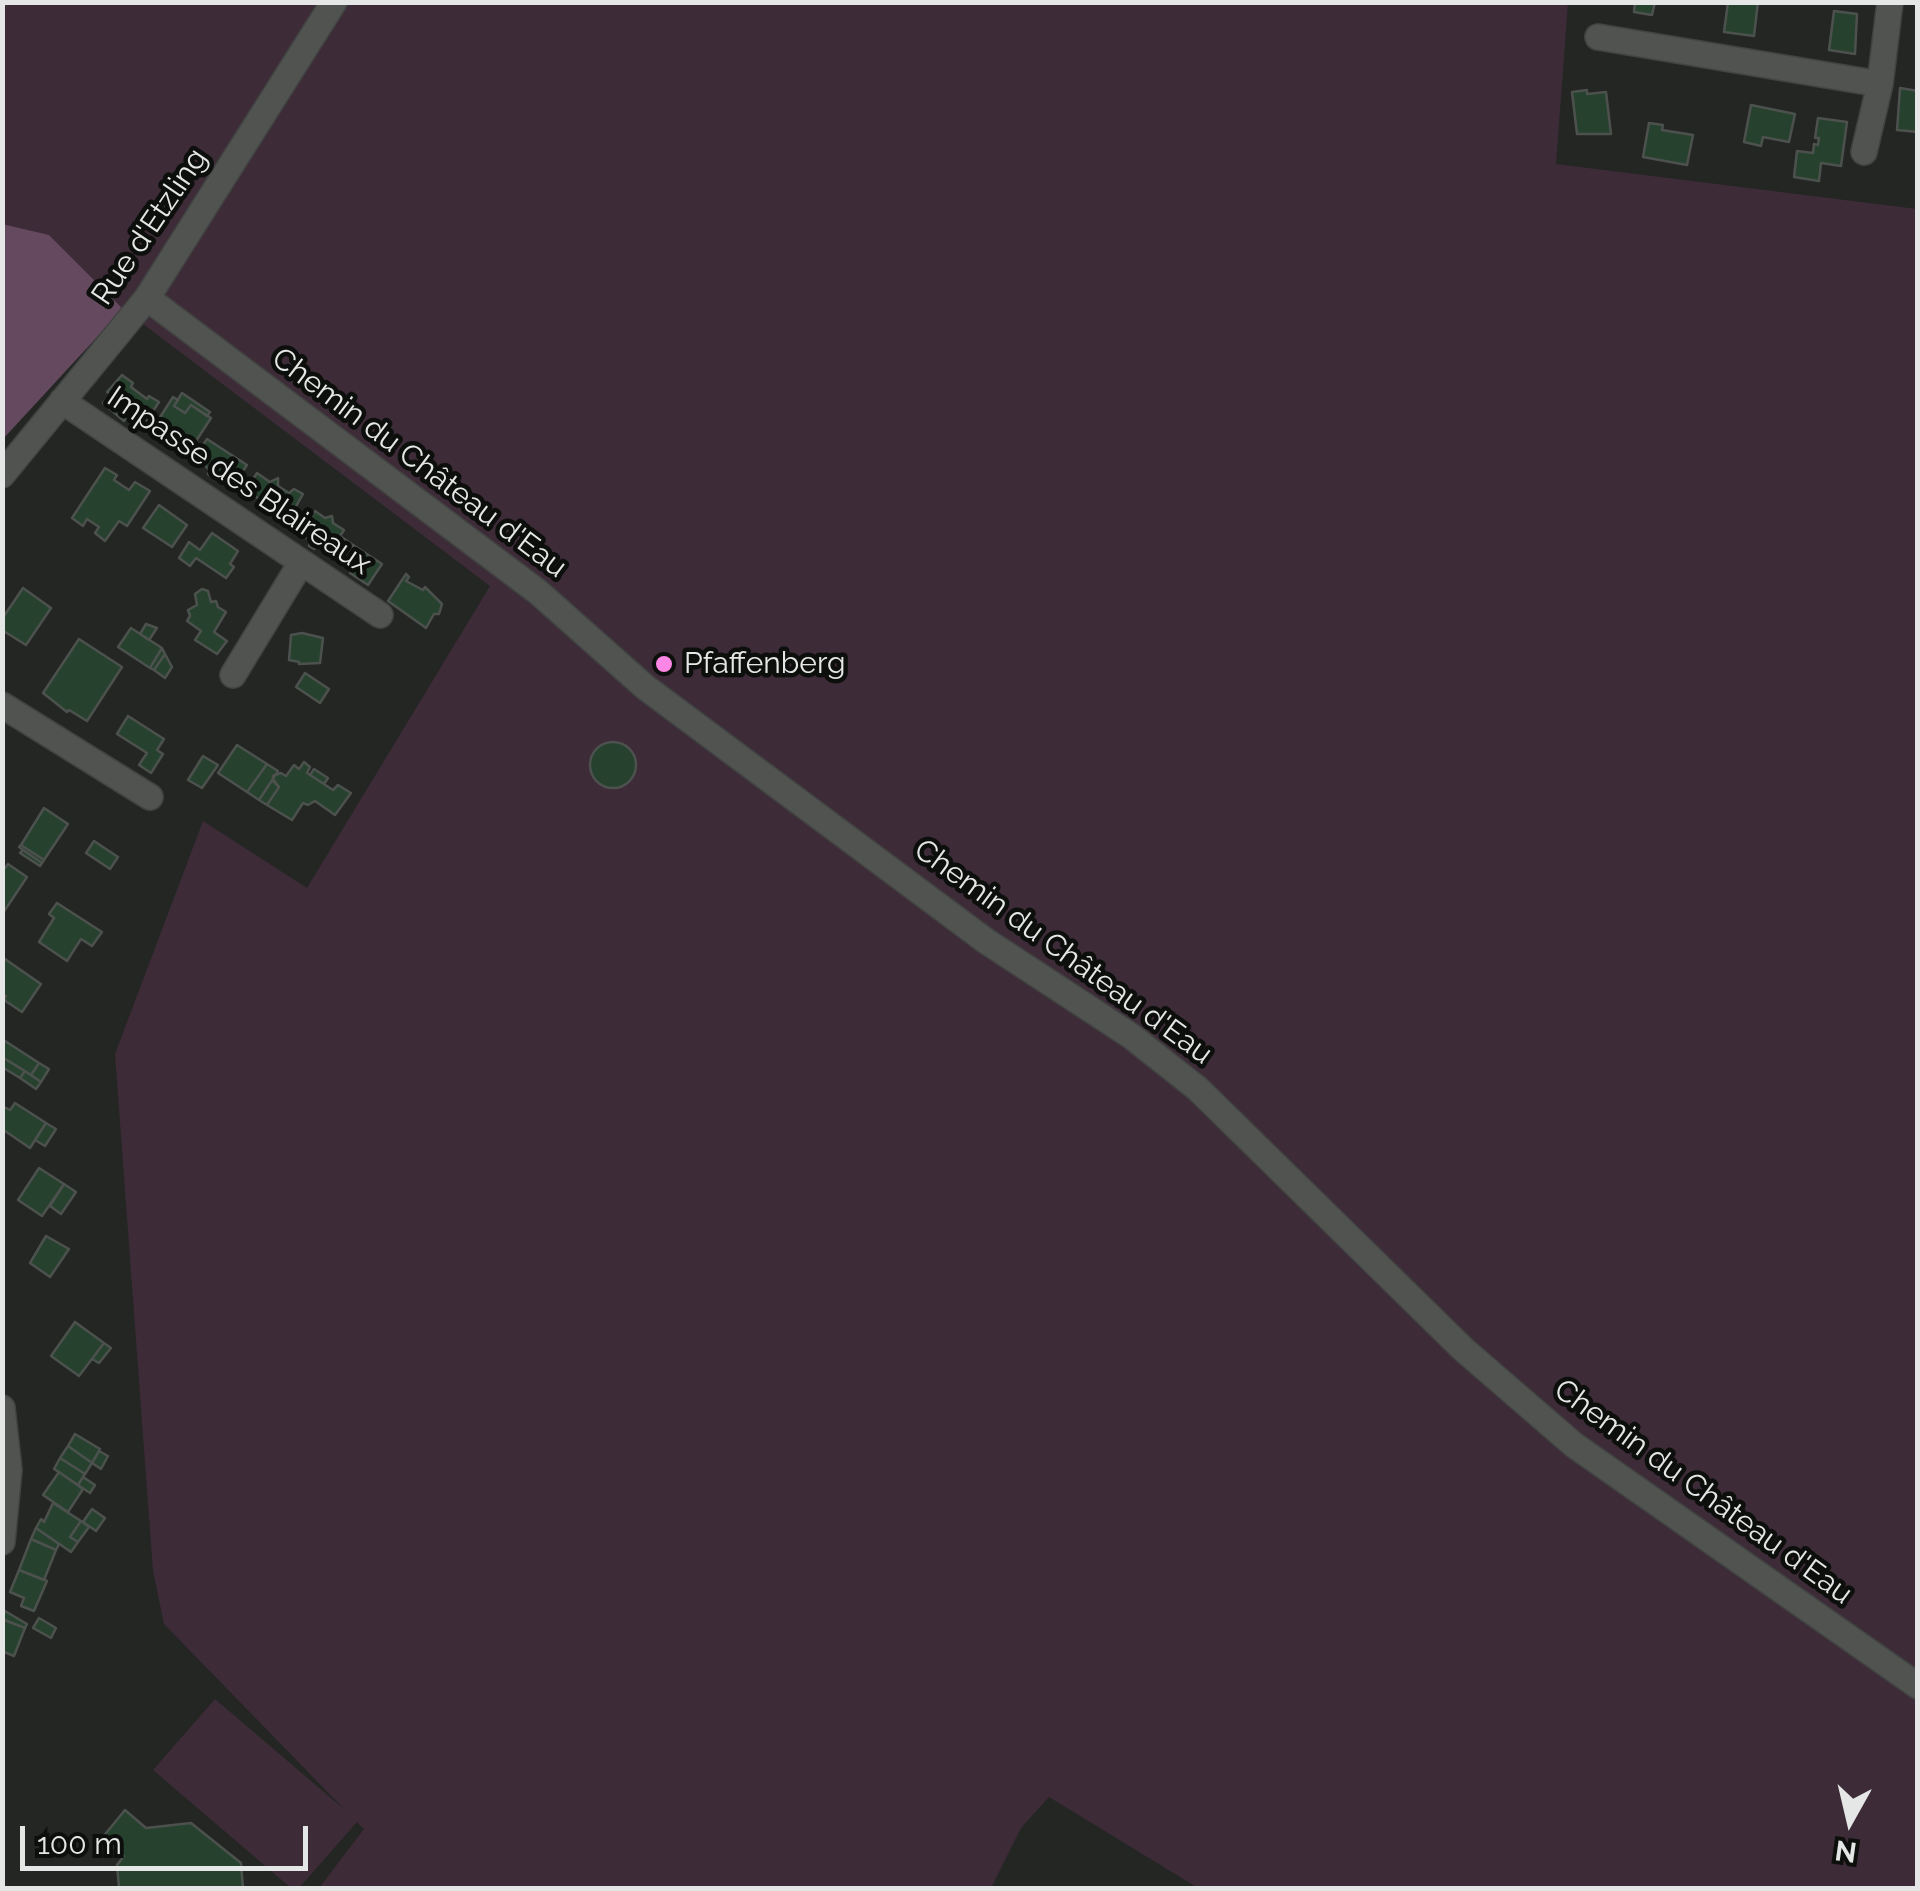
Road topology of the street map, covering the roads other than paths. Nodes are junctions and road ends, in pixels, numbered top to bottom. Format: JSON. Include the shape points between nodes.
{"nodes":[{"id":1,"x":334,"y":2,"type":"edge"},
{"id":2,"x":1890,"y":2,"type":"edge"},
{"id":3,"x":1598,"y":37,"type":"dead end"},
{"id":4,"x":1880,"y":84,"type":"junction"},
{"id":5,"x":1864,"y":152,"type":"dead end"},
{"id":6,"x":147,"y":298,"type":"junction"},
{"id":7,"x":62,"y":400,"type":"junction"},
{"id":8,"x":2,"y":475,"type":"edge"},
{"id":9,"x":301,"y":563,"type":"junction"},
{"id":10,"x":380,"y":615,"type":"dead end"},
{"id":11,"x":233,"y":675,"type":"dead end"},
{"id":12,"x":2,"y":706,"type":"edge"},
{"id":13,"x":150,"y":797,"type":"dead end"},
{"id":14,"x":2,"y":1408,"type":"edge"},
{"id":15,"x":2,"y":1542,"type":"edge"},
{"id":16,"x":1918,"y":1686,"type":"edge"}],
"edges":[{"from":1,"to":6,"type":"street","name":"Rue d'Etzling"},
{"from":2,"to":4,"type":"street"},
{"from":3,"to":4,"type":"street"},
{"from":4,"to":5,"type":"street"},
{"from":6,"to":7,"type":"street","name":"Rue d'Etzling"},
{"from":6,"to":16,"type":"street","name":"Chemin du Château d'Eau","via":[[538,592],[645,687],[986,941],[1156,1055],[1574,1445]]},
{"from":7,"to":8,"type":"street","name":"Rue d'Etzling"},
{"from":7,"to":9,"type":"street","name":"Impasse des Blaireaux"},
{"from":9,"to":10,"type":"street","name":"Impasse des Blaireaux"},
{"from":9,"to":11,"type":"street"},
{"from":12,"to":13,"type":"street"},
{"from":14,"to":15,"type":"street","via":[[9,1470]]}]}
